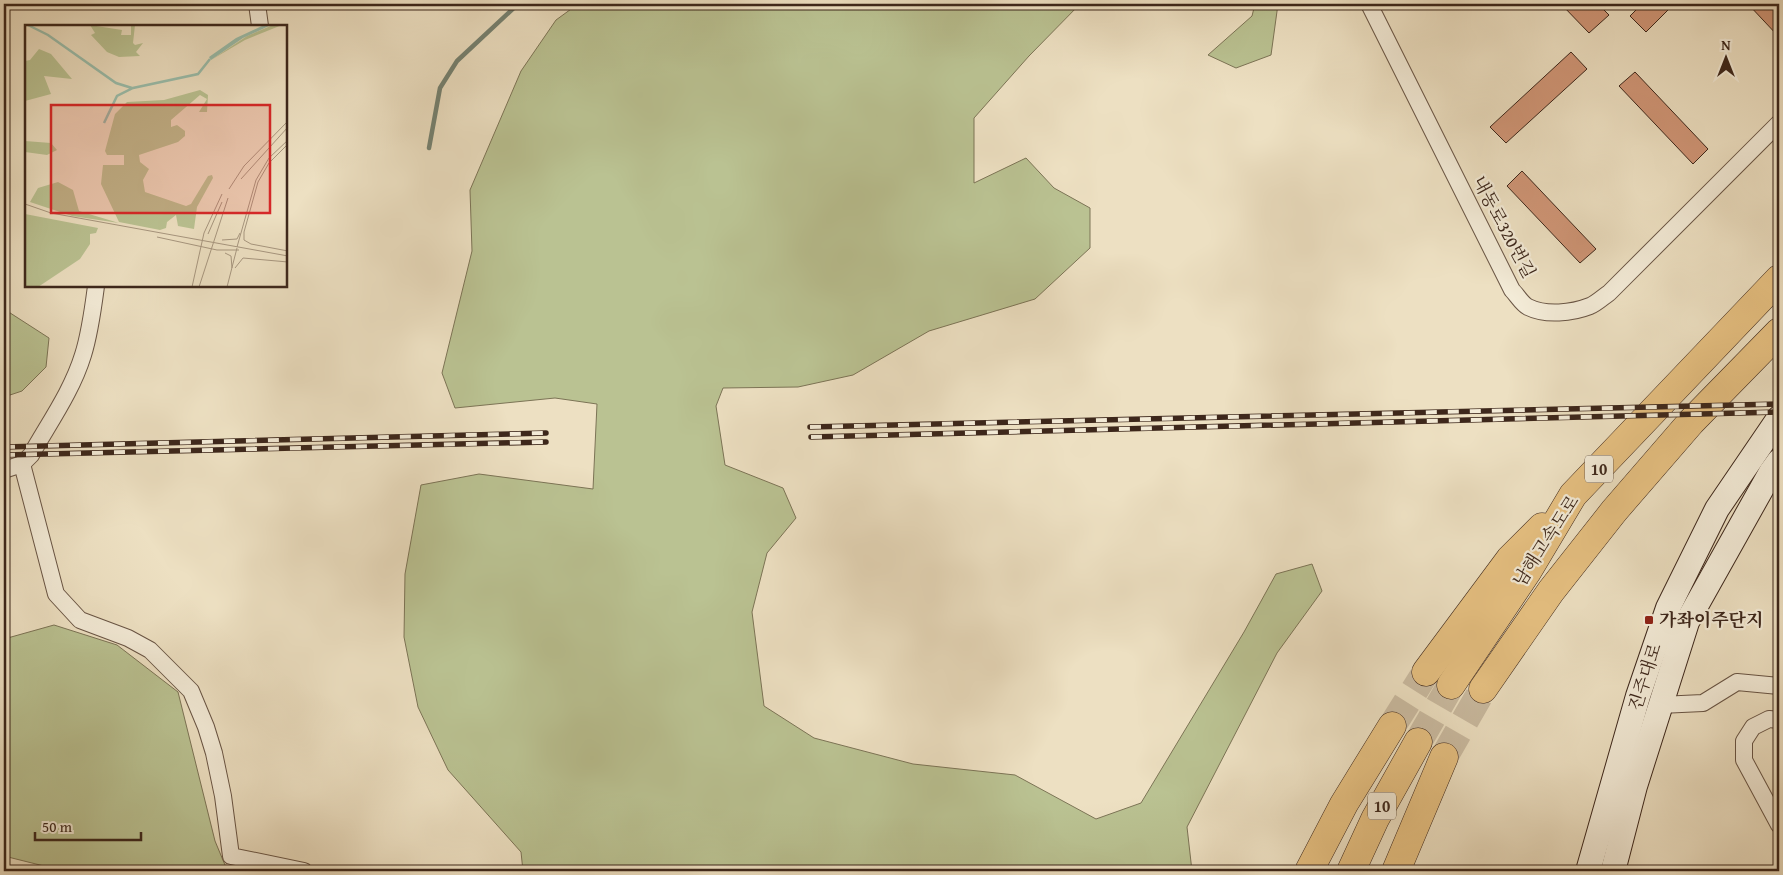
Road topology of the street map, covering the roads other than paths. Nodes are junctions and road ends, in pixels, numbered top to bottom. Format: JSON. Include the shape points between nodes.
{"nodes":[{"id":1,"x":257,"y":4,"type":"edge"},
{"id":2,"x":1370,"y":4,"type":"edge"},
{"id":3,"x":260,"y":25,"type":"edge"},
{"id":4,"x":1779,"y":123,"type":"edge"},
{"id":5,"x":1779,"y":278,"type":"edge"},
{"id":6,"x":96,"y":288,"type":"edge"},
{"id":7,"x":1779,"y":332,"type":"edge"},
{"id":8,"x":1779,"y":418,"type":"edge"},
{"id":9,"x":1779,"y":461,"type":"edge"},
{"id":10,"x":22,"y":464,"type":"junction"},
{"id":11,"x":4,"y":470,"type":"edge"},
{"id":12,"x":1573,"y":495,"type":"junction"},
{"id":13,"x":1426,"y":672,"type":"tunnel mouth"},
{"id":14,"x":1451,"y":684,"type":"tunnel mouth"},
{"id":15,"x":1779,"y":686,"type":"edge"},
{"id":16,"x":1483,"y":689,"type":"tunnel mouth"},
{"id":17,"x":1660,"y":705,"type":"junction"},
{"id":18,"x":1779,"y":720,"type":"edge"},
{"id":19,"x":1392,"y":726,"type":"tunnel mouth"},
{"id":20,"x":1418,"y":742,"type":"tunnel mouth"},
{"id":21,"x":1444,"y":757,"type":"tunnel mouth"},
{"id":22,"x":1779,"y":825,"type":"edge"},
{"id":23,"x":304,"y":871,"type":"edge"},
{"id":24,"x":1309,"y":871,"type":"edge"},
{"id":25,"x":1351,"y":871,"type":"edge"},
{"id":26,"x":1396,"y":871,"type":"edge"},
{"id":27,"x":1588,"y":871,"type":"edge"},
{"id":28,"x":1613,"y":871,"type":"edge"}],
"edges":[{"from":1,"to":3,"type":"street"},
{"from":2,"to":4,"type":"street","name":"내동로320번길","via":[[1512,290],[1526,306],[1541,311],[1591,306],[1609,293]]},
{"from":5,"to":12,"type":"highway","name":"남해고속도로","number":"10"},
{"from":6,"to":10,"type":"street","via":[[90,329],[74,378],[31,455]]},
{"from":7,"to":16,"type":"highway","name":"남해고속도로","number":"10","via":[[1691,422],[1614,511],[1551,590]]},
{"from":8,"to":27,"type":"street","name":"진주대로","via":[[1717,509],[1668,608],[1638,696]]},
{"from":9,"to":17,"type":"street","name":"진주대로","via":[[1687,622]]},
{"from":10,"to":11,"type":"street"},
{"from":10,"to":23,"type":"street","via":[[56,594],[80,620],[150,650],[191,691],[214,753],[224,796],[231,856]]},
{"from":12,"to":13,"type":"highway","via":[[1510,559]]},
{"from":12,"to":14,"type":"highway","name":"남해고속도로","number":"10","via":[[1527,572]]},
{"from":15,"to":17,"type":"street","via":[[1737,682],[1704,703]]},
{"from":17,"to":28,"type":"street","name":"진주대로"},
{"from":18,"to":22,"type":"street","via":[[1769,719],[1753,727],[1744,741],[1744,760]]},
{"from":19,"to":24,"type":"highway","via":[[1344,804]]},
{"from":20,"to":25,"type":"highway","number":"10","via":[[1375,819]]},
{"from":21,"to":26,"type":"highway","number":"10"}]}
